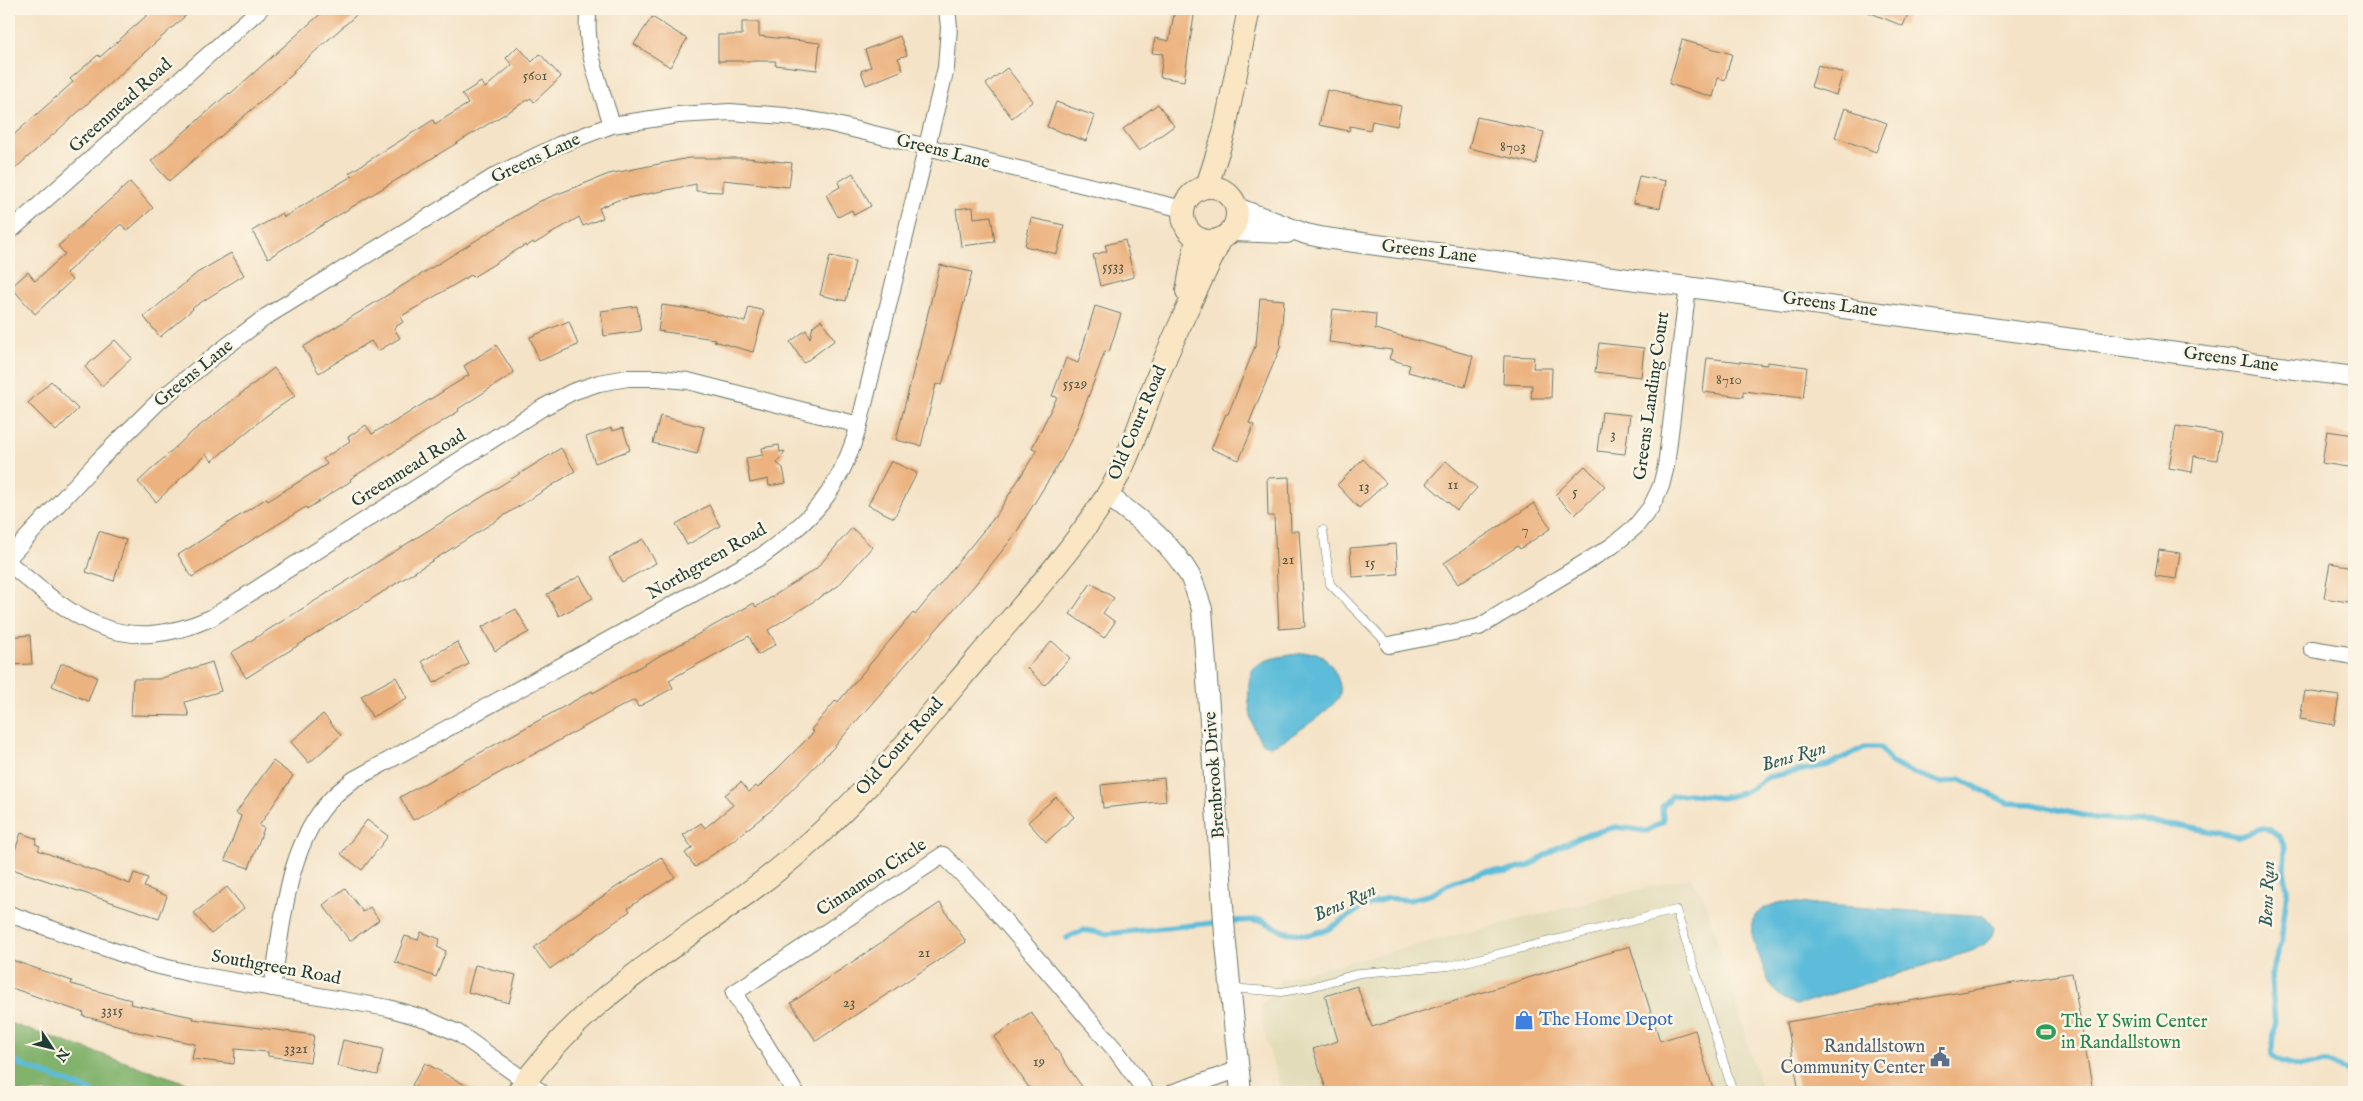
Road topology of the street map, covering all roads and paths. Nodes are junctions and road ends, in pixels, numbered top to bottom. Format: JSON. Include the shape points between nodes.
{"nodes":[{"id":1,"x":260,"y":9,"type":"edge"},
{"id":2,"x":589,"y":9,"type":"edge"},
{"id":3,"x":947,"y":9,"type":"edge"},
{"id":4,"x":1249,"y":9,"type":"edge"},
{"id":5,"x":612,"y":126,"type":"junction"},
{"id":6,"x":1224,"y":133,"type":"junction"},
{"id":7,"x":925,"y":148,"type":"junction"},
{"id":8,"x":1207,"y":186,"type":"junction"},
{"id":9,"x":1234,"y":201,"type":"junction"},
{"id":10,"x":1183,"y":209,"type":"junction"},
{"id":11,"x":9,"y":232,"type":"edge"},
{"id":12,"x":1306,"y":234,"type":"junction"},
{"id":13,"x":1226,"y":235,"type":"junction"},
{"id":14,"x":1197,"y":238,"type":"junction"},
{"id":15,"x":1688,"y":286,"type":"junction"},
{"id":16,"x":1181,"y":319,"type":"junction"},
{"id":17,"x":2354,"y":376,"type":"edge"},
{"id":18,"x":859,"y":425,"type":"junction"},
{"id":19,"x":1107,"y":495,"type":"junction"},
{"id":20,"x":1323,"y":530,"type":"dead end"},
{"id":21,"x":9,"y":558,"type":"edge"},
{"id":22,"x":9,"y":563,"type":"edge"},
{"id":23,"x":1389,"y":646,"type":"joint"},
{"id":24,"x":2312,"y":649,"type":"dead end"},
{"id":25,"x":2354,"y":656,"type":"edge"},
{"id":26,"x":9,"y":914,"type":"edge"},
{"id":27,"x":272,"y":988,"type":"junction"},
{"id":28,"x":1229,"y":988,"type":"junction"},
{"id":29,"x":1237,"y":1070,"type":"junction"},
{"id":30,"x":529,"y":1088,"type":"edge"},
{"id":31,"x":795,"y":1092,"type":"edge"},
{"id":32,"x":1146,"y":1092,"type":"edge"},
{"id":33,"x":1174,"y":1092,"type":"edge"},
{"id":34,"x":1240,"y":1092,"type":"edge"},
{"id":35,"x":1733,"y":1092,"type":"edge"}],
"edges":[{"from":1,"to":11,"type":"street","name":"Greenmead Road"},
{"from":2,"to":5,"type":"street","via":[[588,39]]},
{"from":3,"to":7,"type":"street","name":"Northgreen Road","via":[[946,68]]},
{"from":4,"to":6,"type":"main road"},
{"from":5,"to":7,"type":"street","name":"Greens Lane","via":[[678,115],[730,112],[828,123]]},
{"from":5,"to":21,"type":"street","name":"Greens Lane","via":[[559,145],[497,175],[267,316],[159,401],[99,460]]},
{"from":6,"to":8,"type":"main road"},
{"from":6,"to":9,"type":"main road"},
{"from":7,"to":10,"type":"street","name":"Greens Lane"},
{"from":7,"to":18,"type":"street","name":"Northgreen Road"},
{"from":8,"to":9,"type":"main road","via":[[1219,188]]},
{"from":8,"to":10,"type":"main road","via":[[1191,194]]},
{"from":9,"to":12,"type":"street","name":"Greens Lane"},
{"from":9,"to":13,"type":"main road","via":[[1237,220]]},
{"from":10,"to":14,"type":"main road","via":[[1187,229]]},
{"from":12,"to":13,"type":"street","name":"Greens Lane"},
{"from":12,"to":15,"type":"street","name":"Greens Lane"},
{"from":13,"to":14,"type":"main road","via":[[1213,242]]},
{"from":13,"to":16,"type":"main road","name":"Old Court Road"},
{"from":14,"to":16,"type":"main road","name":"Old Court Road"},
{"from":15,"to":17,"type":"street","name":"Greens Lane"},
{"from":15,"to":23,"type":"street","name":"Greens Landing Court","via":[[1666,466],[1661,486],[1646,514],[1612,546],[1479,627]]},
{"from":16,"to":19,"type":"main road","name":"Old Court Road"},
{"from":18,"to":22,"type":"street","name":"Greenmead Road","via":[[688,381],[628,378],[599,383],[572,392],[542,408],[211,618],[188,628],[161,633],[131,635],[81,618],[52,601]]},
{"from":18,"to":27,"type":"street","name":"Northgreen Road","via":[[851,451],[826,500],[794,532],[767,552],[353,780],[332,798],[304,842],[293,869]]},
{"from":19,"to":28,"type":"street","name":"Brenbrook Drive","via":[[1145,523],[1171,548],[1190,577],[1202,609],[1207,644]]},
{"from":19,"to":30,"type":"main road","name":"Old Court Road","via":[[1022,606],[857,797],[772,874],[609,994],[568,1031]]},
{"from":20,"to":23,"type":"lane","via":[[1330,584]]},
{"from":24,"to":25,"type":"street"},
{"from":26,"to":27,"type":"street","name":"Southgreen Road","via":[[151,964]]},
{"from":27,"to":30,"type":"street","name":"Southgreen Road","via":[[388,1008],[426,1019],[458,1033]]},
{"from":28,"to":29,"type":"street","name":"Brenbrook Drive"},
{"from":28,"to":35,"type":"lane","via":[[1281,992],[1360,973],[1449,966],[1676,910]]},
{"from":29,"to":33,"type":"street"},
{"from":29,"to":34,"type":"street","name":"Brenbrook Drive"},
{"from":31,"to":32,"type":"street","name":"Cinnamon Circle","via":[[734,993],[943,855],[978,890],[1118,1052]]}]}
